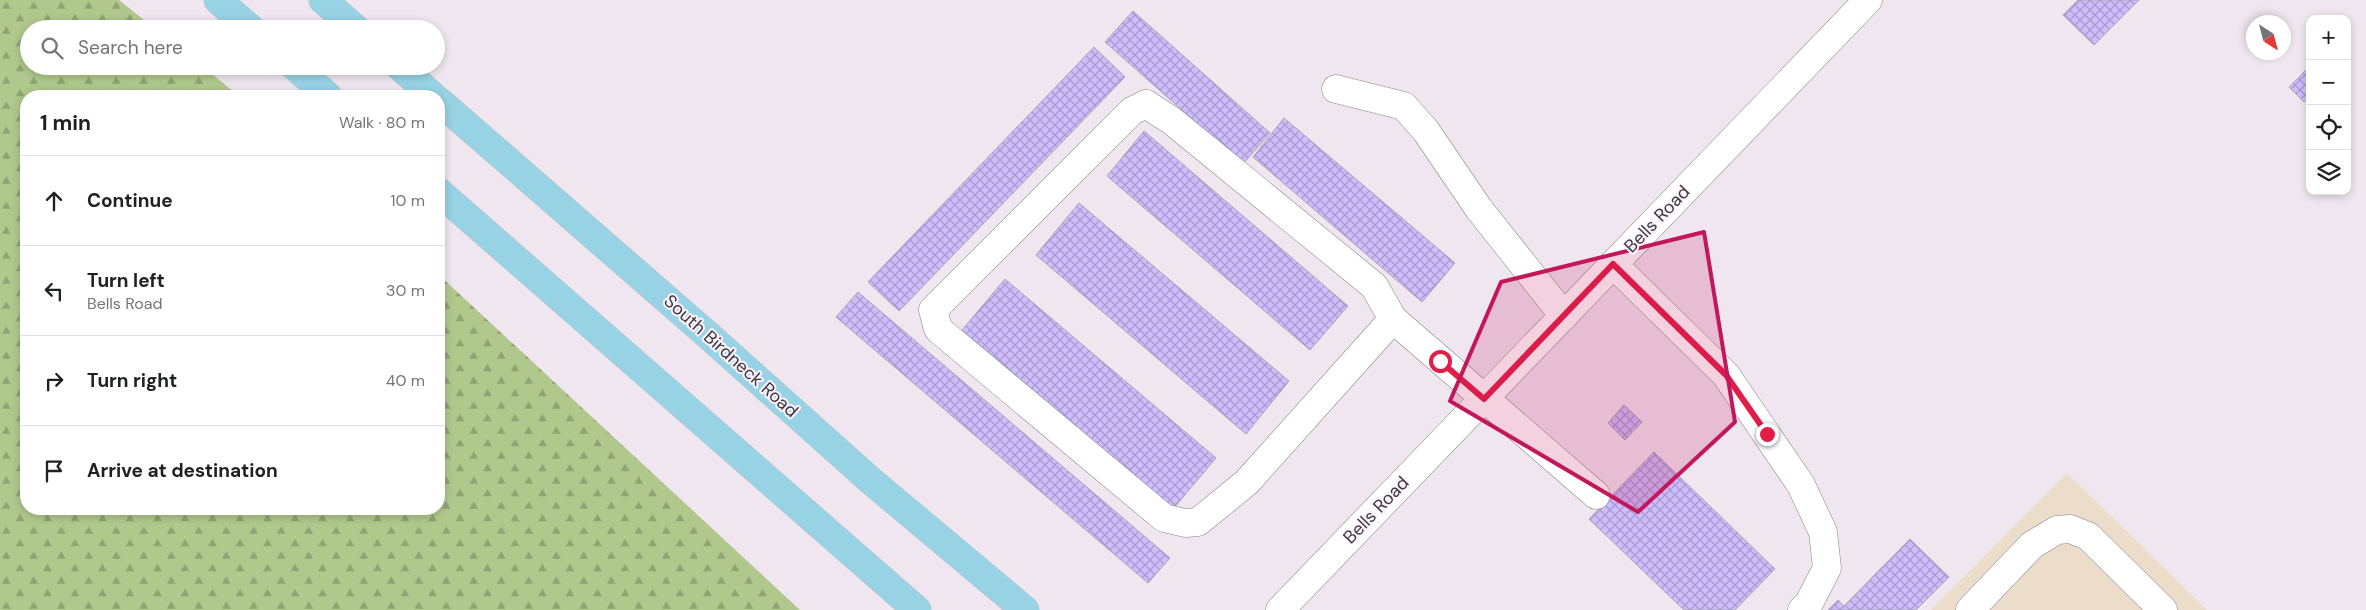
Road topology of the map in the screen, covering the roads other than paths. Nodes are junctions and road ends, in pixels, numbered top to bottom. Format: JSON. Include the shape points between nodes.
{"nodes":[{"id":1,"x":218,"y":0,"type":"edge"},
{"id":2,"x":323,"y":0,"type":"edge"},
{"id":3,"x":1868,"y":0,"type":"edge"},
{"id":4,"x":241,"y":20,"type":"edge"},
{"id":5,"x":346,"y":20,"type":"edge"},
{"id":6,"x":304,"y":75,"type":"edge"},
{"id":7,"x":410,"y":75,"type":"edge"},
{"id":8,"x":1336,"y":89,"type":"dead end"},
{"id":9,"x":321,"y":90,"type":"edge"},
{"id":10,"x":427,"y":90,"type":"edge"},
{"id":11,"x":445,"y":106,"type":"edge"},
{"id":12,"x":445,"y":197,"type":"edge"},
{"id":13,"x":1613,"y":264,"type":"junction"},
{"id":14,"x":1564,"y":316,"type":"junction"},
{"id":15,"x":1393,"y":319,"type":"junction"},
{"id":16,"x":1484,"y":399,"type":"junction"},
{"id":17,"x":1596,"y":495,"type":"dead end"},
{"id":18,"x":917,"y":610,"type":"edge"},
{"id":19,"x":1025,"y":610,"type":"edge"},
{"id":20,"x":1280,"y":610,"type":"edge"},
{"id":21,"x":1802,"y":610,"type":"edge"},
{"id":22,"x":1970,"y":610,"type":"edge"},
{"id":23,"x":2163,"y":610,"type":"edge"}],
"edges":[{"from":1,"to":4,"type":"main road"},
{"from":2,"to":5,"type":"main road"},
{"from":3,"to":13,"type":"street","name":"Bells Road"},
{"from":6,"to":9,"type":"main road"},
{"from":7,"to":10,"type":"main road"},
{"from":8,"to":14,"type":"street","via":[[1404,106],[1426,130],[1479,209]]},
{"from":11,"to":19,"type":"main road","name":"South Birdneck Road","via":[[870,480]]},
{"from":12,"to":18,"type":"main road"},
{"from":13,"to":14,"type":"street","name":"Bells Road"},
{"from":13,"to":21,"type":"street","via":[[1726,375],[1801,485],[1823,532],[1826,568],[1819,586]]},
{"from":14,"to":16,"type":"street","name":"Bells Road"},
{"from":15,"to":15,"type":"street","via":[[1374,286],[1172,121],[1146,104],[1132,111],[933,310],[938,329],[1164,518],[1185,523],[1198,522],[1246,482]]},
{"from":15,"to":16,"type":"street"},
{"from":16,"to":17,"type":"street"},
{"from":16,"to":20,"type":"street","name":"Bells Road"},
{"from":22,"to":23,"type":"street","via":[[2032,545],[2056,530],[2070,530],[2088,536]]}]}
